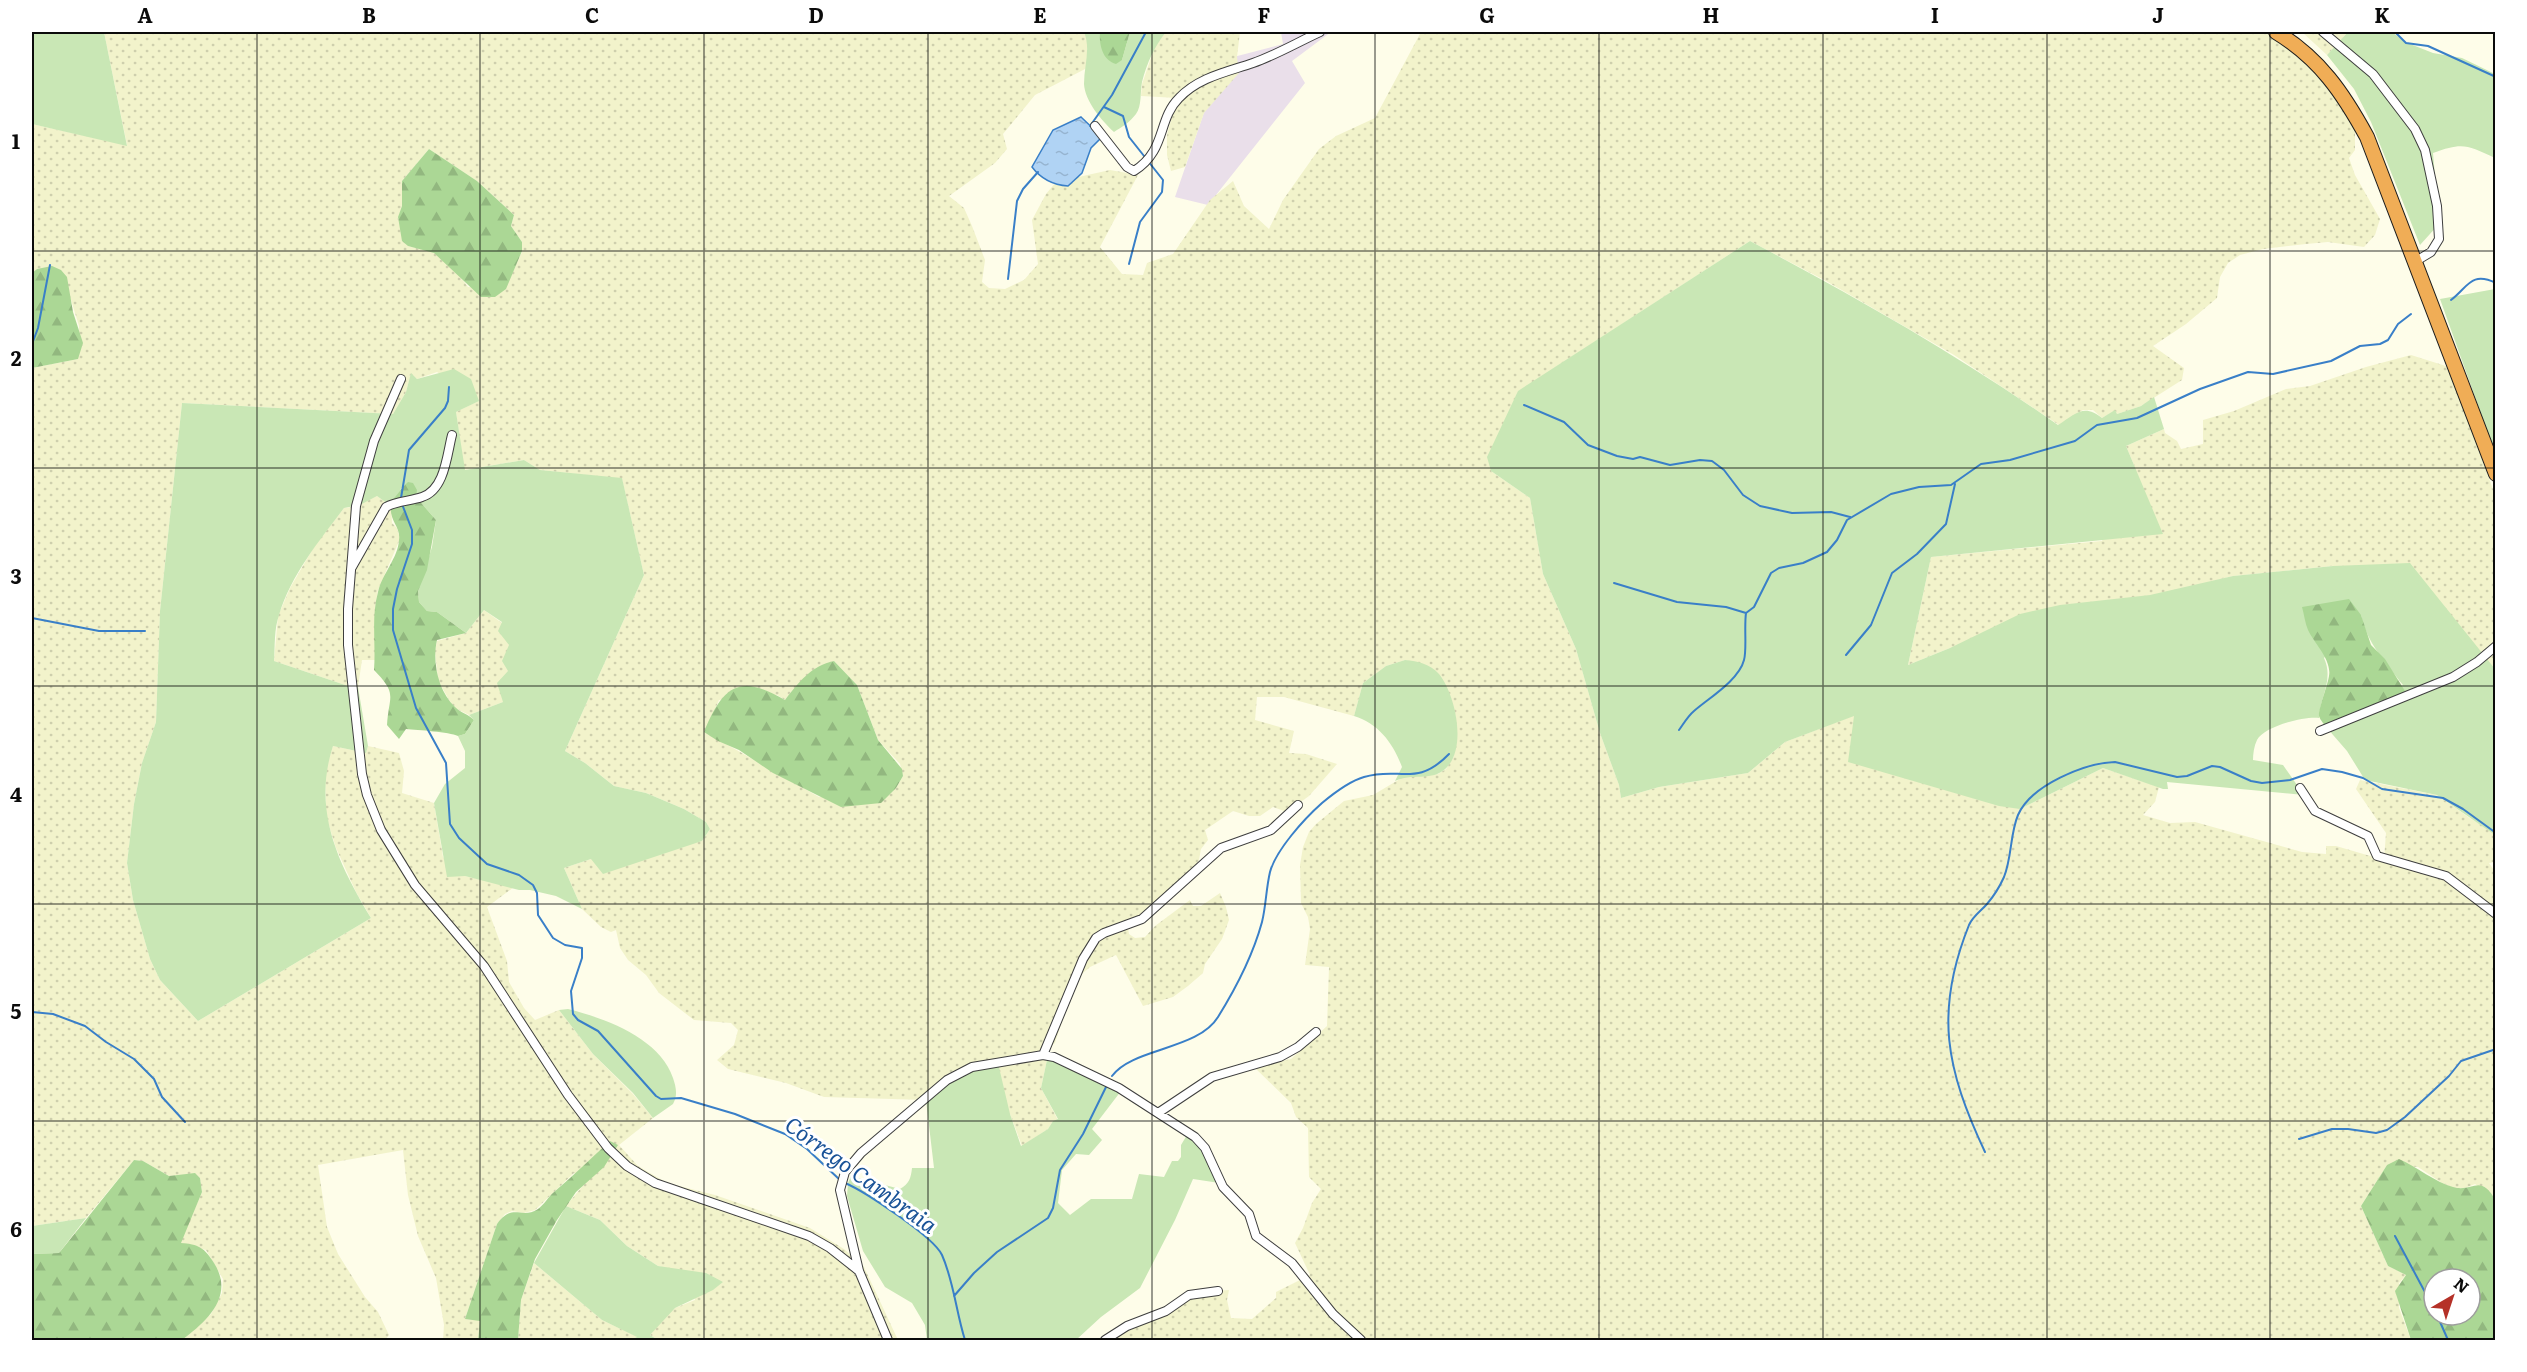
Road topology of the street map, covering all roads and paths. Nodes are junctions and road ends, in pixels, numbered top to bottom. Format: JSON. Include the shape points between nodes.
{"nodes":[{"id":1,"x":1320,"y":32,"type":"edge"},
{"id":2,"x":2276,"y":32,"type":"edge"},
{"id":3,"x":2323,"y":32,"type":"edge"},
{"id":4,"x":1095,"y":126,"type":"dead end"},
{"id":5,"x":2416,"y":261,"type":"junction"},
{"id":6,"x":401,"y":379,"type":"dead end"},
{"id":7,"x":452,"y":435,"type":"dead end"},
{"id":8,"x":2496,"y":474,"type":"edge"},
{"id":9,"x":350,"y":571,"type":"junction"},
{"id":10,"x":2496,"y":646,"type":"edge"},
{"id":11,"x":2320,"y":731,"type":"dead end"},
{"id":12,"x":2301,"y":788,"type":"dead end"},
{"id":13,"x":1298,"y":805,"type":"dead end"},
{"id":14,"x":2496,"y":914,"type":"edge"},
{"id":15,"x":1316,"y":1032,"type":"dead end"},
{"id":16,"x":1043,"y":1055,"type":"junction"},
{"id":17,"x":1158,"y":1113,"type":"junction"},
{"id":18,"x":859,"y":1270,"type":"junction"},
{"id":19,"x":1218,"y":1291,"type":"dead end"},
{"id":20,"x":888,"y":1341,"type":"edge"},
{"id":21,"x":1104,"y":1341,"type":"edge"},
{"id":22,"x":1361,"y":1341,"type":"edge"}],
"edges":[{"from":1,"to":4,"type":"street","via":[[1254,63],[1210,77],[1184,94],[1171,109],[1154,153],[1134,171],[1126,167]]},
{"from":2,"to":5,"type":"highway","via":[[2318,64],[2343,93],[2367,137]]},
{"from":3,"to":5,"type":"street","via":[[2373,74],[2403,112],[2425,150],[2437,206],[2439,239],[2436,248]]},
{"from":5,"to":8,"type":"highway"},
{"from":6,"to":9,"type":"street","via":[[374,441],[358,498]]},
{"from":7,"to":9,"type":"street","via":[[444,470],[434,490],[386,507]]},
{"from":9,"to":18,"type":"street","via":[[348,645],[367,795],[381,830],[415,885],[484,966],[568,1095],[608,1148],[656,1183],[809,1236]]},
{"from":10,"to":11,"type":"street","via":[[2453,677]]},
{"from":12,"to":14,"type":"street","via":[[2315,811],[2368,836],[2377,855],[2446,876]]},
{"from":13,"to":16,"type":"street","via":[[1271,830],[1221,848],[1142,919],[1096,938],[1083,959]]},
{"from":15,"to":17,"type":"street","via":[[1280,1057],[1212,1077]]},
{"from":16,"to":17,"type":"street","via":[[1062,1059]]},
{"from":16,"to":18,"type":"street","via":[[962,1071],[848,1168],[840,1190]]},
{"from":17,"to":22,"type":"street","via":[[1200,1142],[1223,1187],[1249,1214],[1256,1236],[1292,1263],[1333,1314]]},
{"from":18,"to":20,"type":"street"},
{"from":19,"to":21,"type":"street","via":[[1189,1295],[1166,1311],[1127,1326]]}]}
